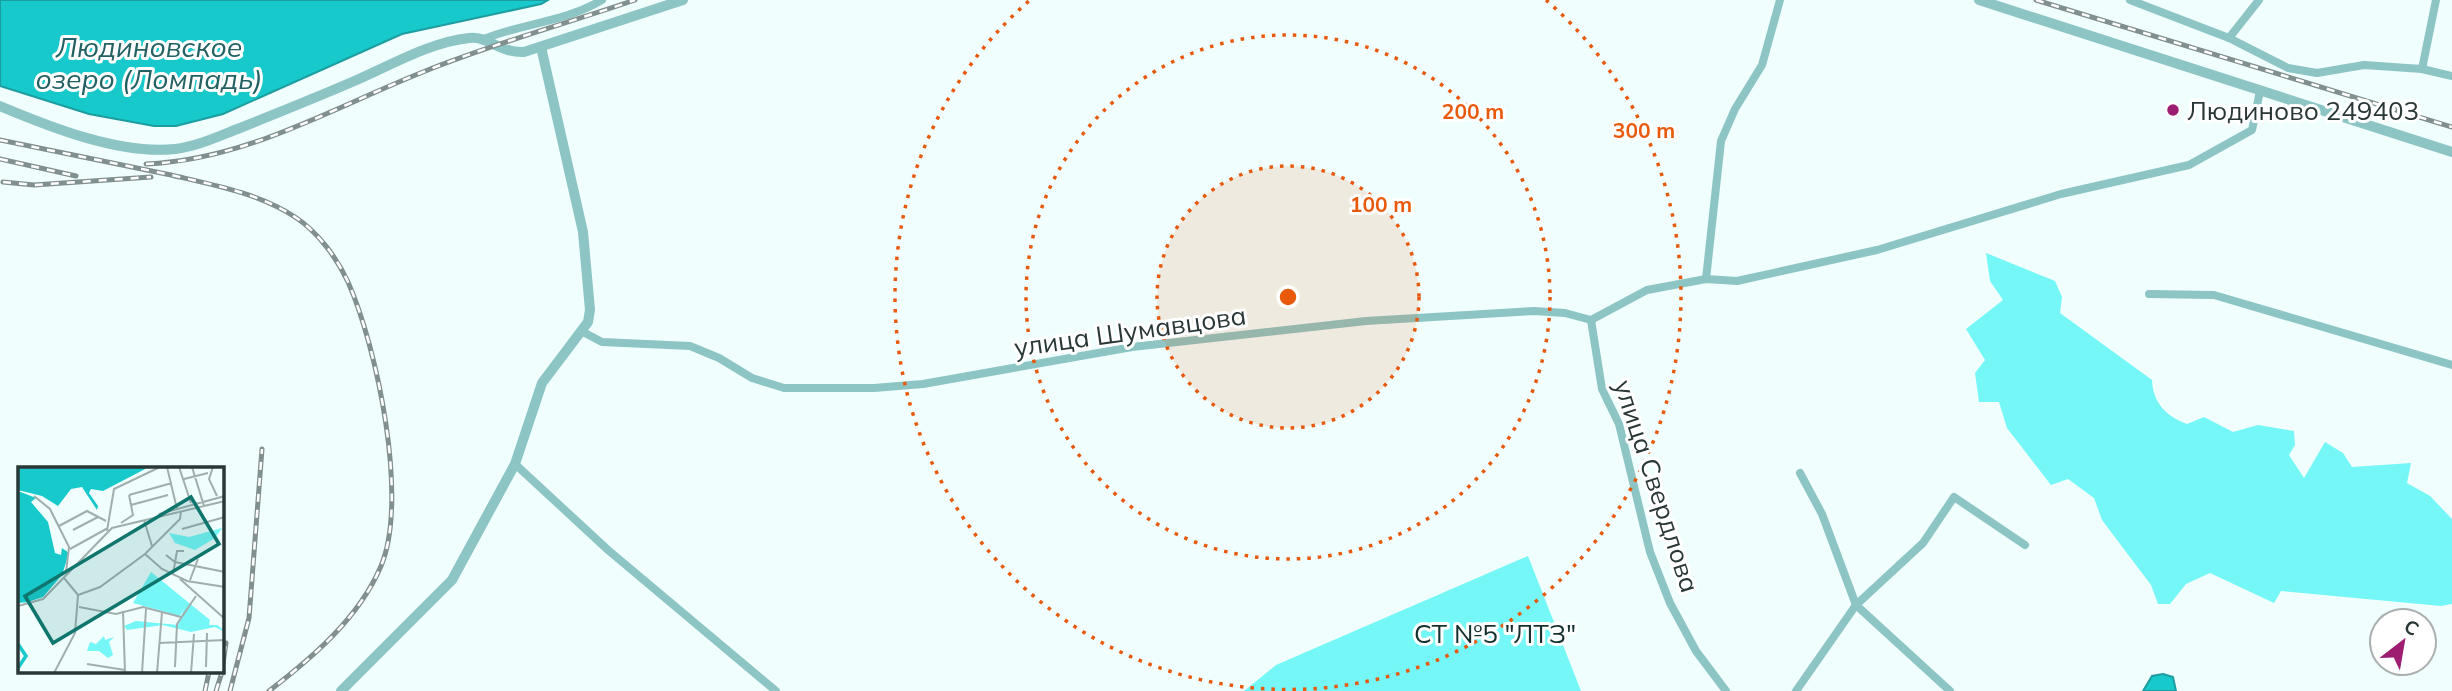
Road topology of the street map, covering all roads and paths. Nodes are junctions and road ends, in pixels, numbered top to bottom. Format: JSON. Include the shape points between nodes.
{"nodes":[{"id":1,"x":602,"y":0,"type":"edge"},
{"id":2,"x":683,"y":0,"type":"edge"},
{"id":3,"x":1780,"y":0,"type":"edge"},
{"id":4,"x":1979,"y":0,"type":"edge"},
{"id":5,"x":2130,"y":0,"type":"edge"},
{"id":6,"x":2259,"y":0,"type":"edge"},
{"id":7,"x":2436,"y":0,"type":"edge"},
{"id":8,"x":2229,"y":38,"type":"junction"},
{"id":9,"x":484,"y":39,"type":"junction"},
{"id":10,"x":541,"y":47,"type":"junction"},
{"id":11,"x":2422,"y":69,"type":"junction"},
{"id":12,"x":2452,"y":76,"type":"edge"},
{"id":13,"x":2260,"y":91,"type":"junction"},
{"id":14,"x":0,"y":106,"type":"edge"},
{"id":15,"x":2452,"y":152,"type":"edge"},
{"id":16,"x":1706,"y":279,"type":"junction"},
{"id":17,"x":2149,"y":294,"type":"dead end"},
{"id":18,"x":1591,"y":320,"type":"junction"},
{"id":19,"x":583,"y":332,"type":"junction"},
{"id":20,"x":2452,"y":365,"type":"edge"},
{"id":21,"x":515,"y":464,"type":"junction"},
{"id":22,"x":1800,"y":473,"type":"dead end"},
{"id":23,"x":2025,"y":545,"type":"dead end"},
{"id":24,"x":1856,"y":605,"type":"junction"},
{"id":25,"x":341,"y":691,"type":"edge"},
{"id":26,"x":776,"y":691,"type":"edge"},
{"id":27,"x":1726,"y":691,"type":"edge"},
{"id":28,"x":1796,"y":691,"type":"edge"},
{"id":29,"x":1950,"y":691,"type":"edge"}],
"edges":[{"from":1,"to":9,"type":"street","via":[[564,18]]},
{"from":2,"to":10,"type":"street"},
{"from":3,"to":16,"type":"street","via":[[1762,65],[1721,141]]},
{"from":4,"to":13,"type":"street"},
{"from":5,"to":8,"type":"street"},
{"from":6,"to":8,"type":"street"},
{"from":7,"to":11,"type":"street"},
{"from":8,"to":11,"type":"street","via":[[2288,68],[2317,73],[2364,65]]},
{"from":9,"to":10,"type":"street","via":[[508,52]]},
{"from":9,"to":14,"type":"street","via":[[436,46],[293,108],[176,149],[151,150],[64,133]]},
{"from":10,"to":19,"type":"street","via":[[583,232],[590,310]]},
{"from":11,"to":12,"type":"street"},
{"from":13,"to":15,"type":"street"},
{"from":13,"to":16,"type":"street","via":[[2252,130],[2189,165],[2061,194],[1877,250],[1737,281]]},
{"from":16,"to":18,"type":"street","via":[[1647,290]]},
{"from":17,"to":20,"type":"street","via":[[2214,295]]},
{"from":18,"to":19,"type":"street","name":"улица Шумавцова","via":[[1534,311],[1366,321],[1132,347],[950,380],[874,388],[784,388],[752,378],[690,346],[602,341]]},
{"from":18,"to":27,"type":"street","name":"улица Свердлова","via":[[1602,389],[1619,424],[1650,552],[1696,651]]},
{"from":19,"to":21,"type":"street","via":[[542,383]]},
{"from":21,"to":25,"type":"street","via":[[452,580]]},
{"from":21,"to":26,"type":"street","via":[[608,550]]},
{"from":22,"to":24,"type":"street","via":[[1822,513]]},
{"from":23,"to":24,"type":"street","via":[[1954,497],[1923,543]]},
{"from":24,"to":28,"type":"street"},
{"from":24,"to":29,"type":"street"}]}
